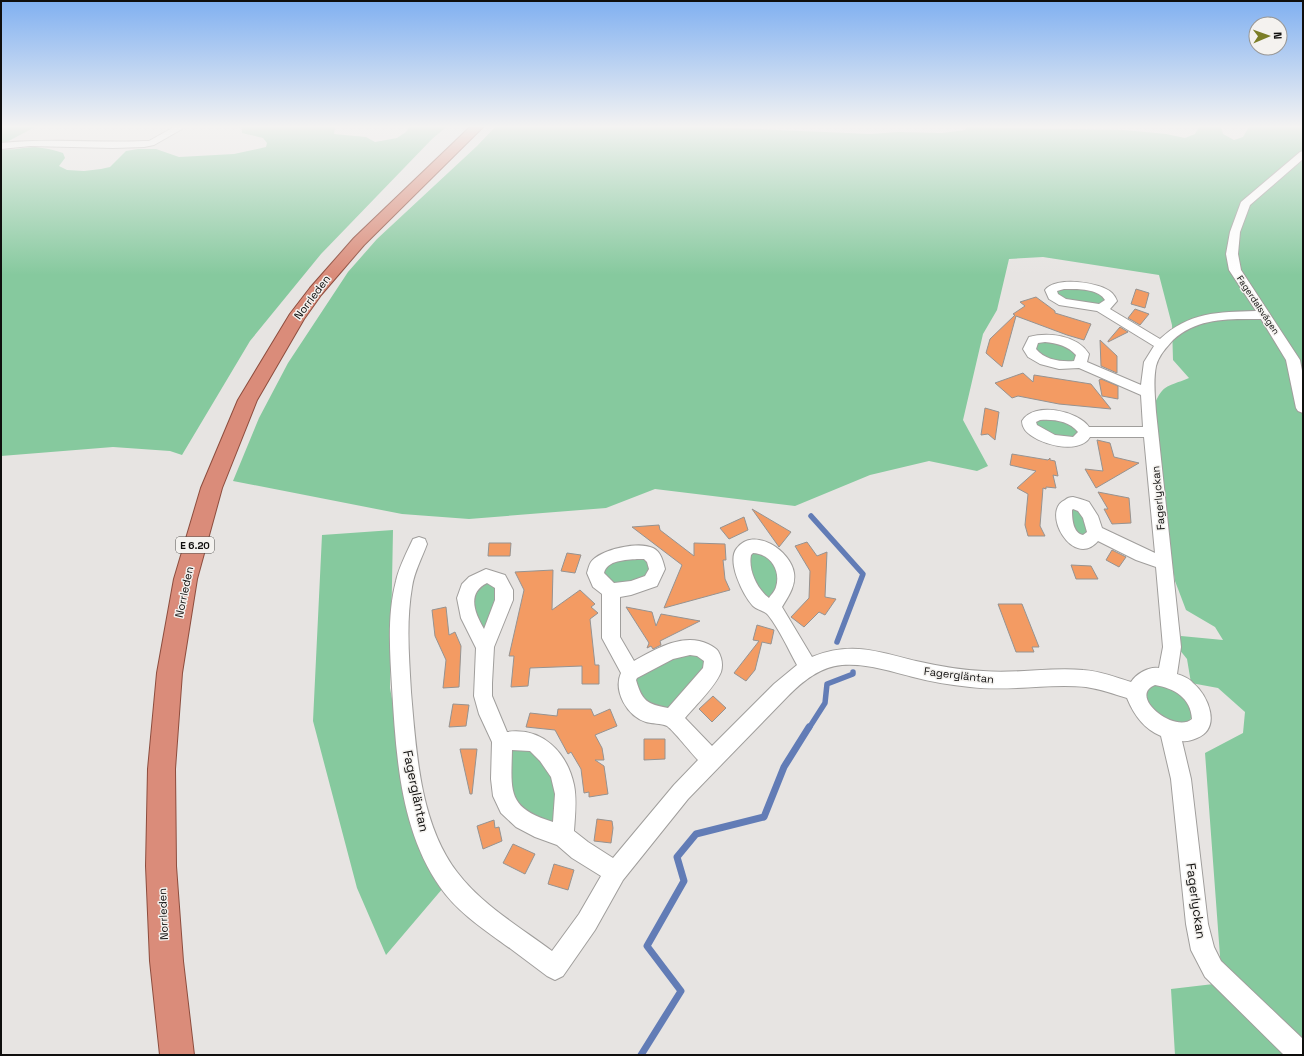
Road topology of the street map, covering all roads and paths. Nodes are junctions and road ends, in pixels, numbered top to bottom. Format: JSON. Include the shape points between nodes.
{"nodes":[{"id":1,"x":425,"y":176,"type":"edge"},
{"id":2,"x":1277,"y":176,"type":"edge"},
{"id":3,"x":1100,"y":308,"type":"dead end"},
{"id":4,"x":1265,"y":315,"type":"junction"},
{"id":5,"x":1160,"y":345,"type":"junction"},
{"id":6,"x":1080,"y":364,"type":"dead end"},
{"id":7,"x":1148,"y":393,"type":"junction"},
{"id":8,"x":1303,"y":408,"type":"edge"},
{"id":9,"x":1085,"y":432,"type":"dead end"},
{"id":10,"x":1151,"y":432,"type":"junction"},
{"id":11,"x":1095,"y":532,"type":"dead end"},
{"id":12,"x":419,"y":544,"type":"dead end"},
{"id":13,"x":1164,"y":563,"type":"junction"},
{"id":14,"x":611,"y":591,"type":"dead end"},
{"id":15,"x":774,"y":607,"type":"dead end"},
{"id":16,"x":485,"y":647,"type":"dead end"},
{"id":17,"x":809,"y":668,"type":"junction"},
{"id":18,"x":630,"y":672,"type":"junction"},
{"id":19,"x":1167,"y":678,"type":"junction"},
{"id":20,"x":1136,"y":692,"type":"junction"},
{"id":21,"x":672,"y":718,"type":"junction"},
{"id":22,"x":1170,"y":731,"type":"junction"},
{"id":23,"x":502,"y":742,"type":"junction"},
{"id":24,"x":712,"y":761,"type":"junction"},
{"id":25,"x":563,"y":836,"type":"junction"},
{"id":26,"x":615,"y":872,"type":"junction"},
{"id":27,"x":177,"y":1055,"type":"edge"},
{"id":28,"x":1302,"y":1055,"type":"edge"}],
"edges":[{"from":1,"to":27,"type":"highway","name":"Norrleden","number":"E 6.20","via":[[367,232],[324,280],[264,369],[233,432],[207,503],[193,551],[167,690],[160,834],[163,940]]},
{"from":2,"to":4,"type":"street","name":"Fagerdalsvägen","via":[[1245,204],[1234,232],[1232,254],[1235,270]]},
{"from":3,"to":5,"type":"street"},
{"from":4,"to":5,"type":"street","name":"Fagerlyckan","via":[[1204,318],[1183,325]]},
{"from":4,"to":8,"type":"street","name":"Fagerdalsvägen","via":[[1293,360]]},
{"from":5,"to":7,"type":"street","name":"Fagerlyckan","via":[[1150,364]]},
{"from":6,"to":7,"type":"street"},
{"from":7,"to":10,"type":"street","name":"Fagerlyckan"},
{"from":9,"to":10,"type":"street"},
{"from":10,"to":13,"type":"street","name":"Fagerlyckan"},
{"from":11,"to":13,"type":"street"},
{"from":12,"to":26,"type":"street","name":"Fagergläntan","via":[[403,585],[400,610],[403,718],[408,758],[422,825],[428,842],[448,878],[474,907],[554,968],[587,922]]},
{"from":13,"to":19,"type":"street","name":"Fagerlyckan","via":[[1172,647]]},
{"from":14,"to":18,"type":"street","via":[[611,638]]},
{"from":15,"to":17,"type":"street"},
{"from":16,"to":23,"type":"street","via":[[483,696]]},
{"from":17,"to":20,"type":"street","name":"Fagergläntan","via":[[831,658],[855,657],[976,680],[1078,678],[1104,681]]},
{"from":17,"to":24,"type":"street","name":"Fagergläntan","via":[[781,690]]},
{"from":18,"to":21,"type":"street","via":[[627,680],[632,700],[647,713]]},
{"from":18,"to":21,"type":"street","via":[[680,648],[695,647],[712,656],[714,665],[711,673]]},
{"from":19,"to":20,"type":"street","via":[[1145,678]]},
{"from":19,"to":22,"type":"street","via":[[1186,688],[1194,696],[1202,714],[1197,728],[1190,732]]},
{"from":20,"to":22,"type":"street","via":[[1136,699],[1145,715]]},
{"from":21,"to":24,"type":"street"},
{"from":22,"to":28,"type":"street","name":"Fagerlyckan","via":[[1180,779],[1197,924],[1203,950],[1213,969]]},
{"from":23,"to":25,"type":"street","via":[[501,785],[510,810],[535,826]]},
{"from":23,"to":25,"type":"street","via":[[526,740],[537,744],[559,771],[564,796]]},
{"from":24,"to":26,"type":"street","name":"Fagergläntan","via":[[681,792]]},
{"from":25,"to":26,"type":"street"}]}
